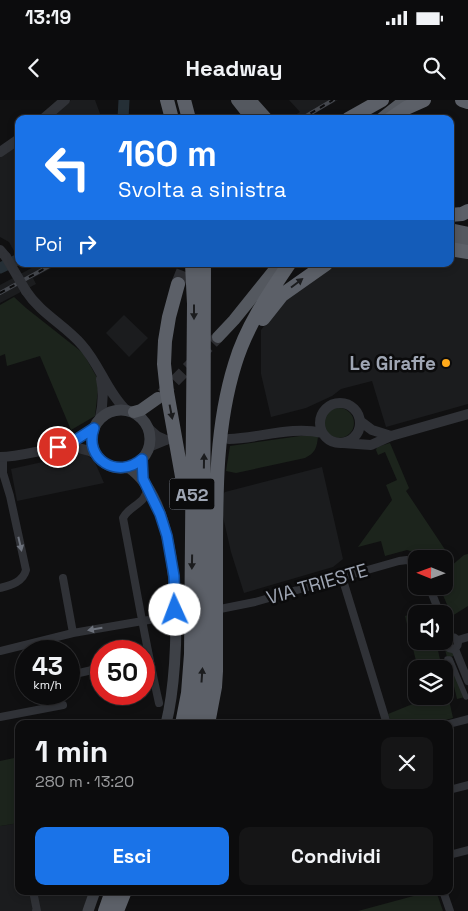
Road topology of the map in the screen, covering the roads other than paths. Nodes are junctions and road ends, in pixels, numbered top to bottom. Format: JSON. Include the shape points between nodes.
{"nodes":[{"id":1,"x":64,"y":100,"type":"edge"},
{"id":2,"x":167,"y":100,"type":"edge"},
{"id":3,"x":184,"y":100,"type":"edge"},
{"id":4,"x":229,"y":100,"type":"edge"},
{"id":5,"x":237,"y":100,"type":"edge"},
{"id":6,"x":250,"y":100,"type":"edge"},
{"id":7,"x":382,"y":100,"type":"edge"},
{"id":8,"x":405,"y":100,"type":"edge"},
{"id":9,"x":424,"y":100,"type":"edge"},
{"id":10,"x":462,"y":100,"type":"edge"},
{"id":11,"x":468,"y":102,"type":"edge"},
{"id":12,"x":47,"y":115,"type":"edge"},
{"id":13,"x":171,"y":115,"type":"edge"},
{"id":14,"x":188,"y":115,"type":"edge"},
{"id":15,"x":238,"y":115,"type":"edge"},
{"id":16,"x":249,"y":115,"type":"edge"},
{"id":17,"x":263,"y":115,"type":"edge"},
{"id":18,"x":355,"y":115,"type":"edge"},
{"id":19,"x":386,"y":115,"type":"edge"},
{"id":20,"x":396,"y":115,"type":"edge"},
{"id":21,"x":15,"y":142,"type":"edge"},
{"id":22,"x":0,"y":152,"type":"edge"},
{"id":23,"x":468,"y":211,"type":"edge"},
{"id":24,"x":454,"y":215,"type":"edge"},
{"id":25,"x":454,"y":230,"type":"edge"},
{"id":26,"x":468,"y":233,"type":"edge"},
{"id":27,"x":454,"y":241,"type":"edge"},
{"id":28,"x":468,"y":245,"type":"edge"},
{"id":29,"x":454,"y":250,"type":"edge"},
{"id":30,"x":468,"y":252,"type":"edge"},
{"id":31,"x":3,"y":254,"type":"edge"},
{"id":32,"x":192,"y":267,"type":"edge"},
{"id":33,"x":204,"y":267,"type":"edge"},
{"id":34,"x":268,"y":267,"type":"edge"},
{"id":35,"x":277,"y":267,"type":"edge"},
{"id":36,"x":287,"y":267,"type":"edge"},
{"id":37,"x":321,"y":267,"type":"edge"},
{"id":38,"x":178,"y":284,"type":"tunnel mouth"},
{"id":39,"x":248,"y":302,"type":"junction"},
{"id":40,"x":218,"y":337,"type":"tunnel mouth"},
{"id":41,"x":99,"y":371,"type":"junction"},
{"id":42,"x":231,"y":379,"type":"junction"},
{"id":43,"x":158,"y":398,"type":"tunnel mouth"},
{"id":44,"x":130,"y":411,"type":"junction"},
{"id":45,"x":468,"y":414,"type":"edge"},
{"id":46,"x":321,"y":419,"type":"junction"},
{"id":47,"x":360,"y":421,"type":"junction"},
{"id":48,"x":97,"y":423,"type":"junction"},
{"id":49,"x":298,"y":430,"type":"junction"},
{"id":50,"x":322,"y":432,"type":"junction"},
{"id":51,"x":391,"y":436,"type":"junction"},
{"id":52,"x":229,"y":439,"type":"dead end"},
{"id":53,"x":343,"y":443,"type":"junction"},
{"id":54,"x":58,"y":447,"type":"junction"},
{"id":55,"x":96,"y":454,"type":"junction"},
{"id":56,"x":1,"y":457,"type":"edge"},
{"id":57,"x":142,"y":459,"type":"junction"},
{"id":58,"x":128,"y":467,"type":"junction"},
{"id":59,"x":145,"y":482,"type":"junction"},
{"id":60,"x":192,"y":532,"type":"junction"},
{"id":61,"x":408,"y":560,"type":"edge"},
{"id":62,"x":342,"y":577,"type":"junction"},
{"id":63,"x":63,"y":578,"type":"dead end"},
{"id":64,"x":0,"y":588,"type":"edge"},
{"id":65,"x":220,"y":609,"type":"dead end"},
{"id":66,"x":166,"y":617,"type":"dead end"},
{"id":67,"x":143,"y":620,"type":"junction"},
{"id":68,"x":73,"y":633,"type":"junction"},
{"id":69,"x":468,"y":637,"type":"edge"},
{"id":70,"x":454,"y":639,"type":"joint"},
{"id":71,"x":144,"y":640,"type":"edge"},
{"id":72,"x":0,"y":652,"type":"edge"},
{"id":73,"x":447,"y":660,"type":"dead end"},
{"id":74,"x":450,"y":660,"type":"edge"},
{"id":75,"x":453,"y":666,"type":"edge"},
{"id":76,"x":468,"y":681,"type":"edge"},
{"id":77,"x":155,"y":690,"type":"edge"},
{"id":78,"x":466,"y":697,"type":"dead end"},
{"id":79,"x":159,"y":703,"type":"dead end"},
{"id":80,"x":63,"y":706,"type":"dead end"},
{"id":81,"x":0,"y":717,"type":"edge"},
{"id":82,"x":468,"y":719,"type":"edge"},
{"id":83,"x":167,"y":720,"type":"edge"},
{"id":84,"x":183,"y":720,"type":"edge"},
{"id":85,"x":197,"y":720,"type":"edge"},
{"id":86,"x":209,"y":720,"type":"edge"},
{"id":87,"x":387,"y":720,"type":"edge"},
{"id":88,"x":453,"y":723,"type":"edge"},
{"id":89,"x":468,"y":784,"type":"edge"},
{"id":90,"x":453,"y":789,"type":"edge"},
{"id":91,"x":468,"y":850,"type":"edge"},
{"id":92,"x":453,"y":854,"type":"edge"},
{"id":93,"x":34,"y":895,"type":"edge"},
{"id":94,"x":94,"y":895,"type":"edge"},
{"id":95,"x":111,"y":895,"type":"edge"},
{"id":96,"x":123,"y":895,"type":"edge"},
{"id":97,"x":444,"y":895,"type":"edge"},
{"id":98,"x":36,"y":911,"type":"edge"},
{"id":99,"x":88,"y":911,"type":"edge"},
{"id":100,"x":105,"y":911,"type":"edge"},
{"id":101,"x":117,"y":911,"type":"edge"},
{"id":102,"x":450,"y":911,"type":"edge"}],
"edges":[{"from":1,"to":12,"type":"street"},
{"from":2,"to":13,"type":"highway"},
{"from":3,"to":14,"type":"highway"},
{"from":4,"to":15,"type":"highway"},
{"from":5,"to":16,"type":"highway"},
{"from":6,"to":17,"type":"highway"},
{"from":7,"to":18,"type":"highway"},
{"from":8,"to":19,"type":"highway"},
{"from":9,"to":20,"type":"highway"},
{"from":10,"to":11,"type":"highway"},
{"from":21,"to":22,"type":"street"},
{"from":23,"to":24,"type":"highway"},
{"from":25,"to":26,"type":"highway"},
{"from":27,"to":28,"type":"highway"},
{"from":29,"to":30,"type":"highway"},
{"from":31,"to":41,"type":"street","bridge":true,"via":[[26,291],[44,312],[69,331]]},
{"from":32,"to":60,"type":"highway","number":"A52","one_way":true},
{"from":85,"to":33,"type":"highway","number":"A52","one_way":true,"via":[[204,654]]},
{"from":34,"to":39,"type":"highway"},
{"from":35,"to":39,"type":"highway"},
{"from":36,"to":42,"type":"highway","via":[[249,329]]},
{"from":42,"to":37,"type":"highway","one_way":true,"via":[[250,340],[274,304],[298,282]]},
{"from":38,"to":60,"type":"highway","one_way":true,"via":[[169,317],[164,364]]},
{"from":39,"to":40,"type":"highway"},
{"from":41,"to":44,"type":"street","via":[[118,401]]},
{"from":41,"to":48,"type":"street","via":[[103,406]]},
{"from":42,"to":86,"type":"highway","number":"A52","via":[[217,472],[216,671]]},
{"from":43,"to":44,"type":"highway","via":[[142,410]]},
{"from":44,"to":48,"type":"main road","via":[[111,411]]},
{"from":44,"to":57,"type":"main road","via":[[149,429],[149,448]]},
{"from":45,"to":51,"type":"street"},
{"from":46,"to":47,"type":"street","via":[[329,407],[343,403],[356,411]]},
{"from":46,"to":49,"type":"street"},
{"from":46,"to":50,"type":"street"},
{"from":47,"to":51,"type":"street","via":[[372,430]]},
{"from":47,"to":53,"type":"street","via":[[357,434],[351,441]]},
{"from":48,"to":54,"type":"street","via":[[74,441]]},
{"from":48,"to":55,"type":"main road","via":[[92,443]]},
{"from":49,"to":50,"type":"street"},
{"from":49,"to":52,"type":"street"},
{"from":50,"to":53,"type":"street","via":[[333,442]]},
{"from":51,"to":53,"type":"street","via":[[368,446]]},
{"from":54,"to":55,"type":"street","via":[[76,447]]},
{"from":54,"to":56,"type":"street"},
{"from":55,"to":58,"type":"main road","via":[[109,465]]},
{"from":56,"to":64,"type":"street","one_way":true,"via":[[26,571],[19,580]]},
{"from":57,"to":58,"type":"main road"},
{"from":57,"to":59,"type":"main road"},
{"from":58,"to":59,"type":"main road"},
{"from":59,"to":67,"type":"street","via":[[144,499],[123,518]]},
{"from":59,"to":83,"type":"main road","via":[[167,536],[174,576],[175,669]]},
{"from":60,"to":84,"type":"highway","number":"A52","one_way":true,"via":[[191,654]]},
{"from":61,"to":62,"type":"street","name":"VIA TRIESTE"},
{"from":62,"to":65,"type":"street","name":"VIA TRIESTE"},
{"from":62,"to":87,"type":"street"},
{"from":63,"to":68,"type":"street"},
{"from":66,"to":67,"type":"street"},
{"from":67,"to":68,"type":"street","one_way":true},
{"from":67,"to":71,"type":"street"},
{"from":68,"to":72,"type":"street"},
{"from":69,"to":70,"type":"street"},
{"from":70,"to":76,"type":"street"},
{"from":73,"to":74,"type":"street"},
{"from":75,"to":78,"type":"street"},
{"from":77,"to":79,"type":"street"},
{"from":80,"to":81,"type":"street"},
{"from":82,"to":88,"type":"street"},
{"from":89,"to":90,"type":"street"},
{"from":91,"to":92,"type":"street"},
{"from":93,"to":98,"type":"street"},
{"from":94,"to":99,"type":"main road"},
{"from":95,"to":100,"type":"highway"},
{"from":96,"to":101,"type":"highway"},
{"from":97,"to":102,"type":"street"}]}
